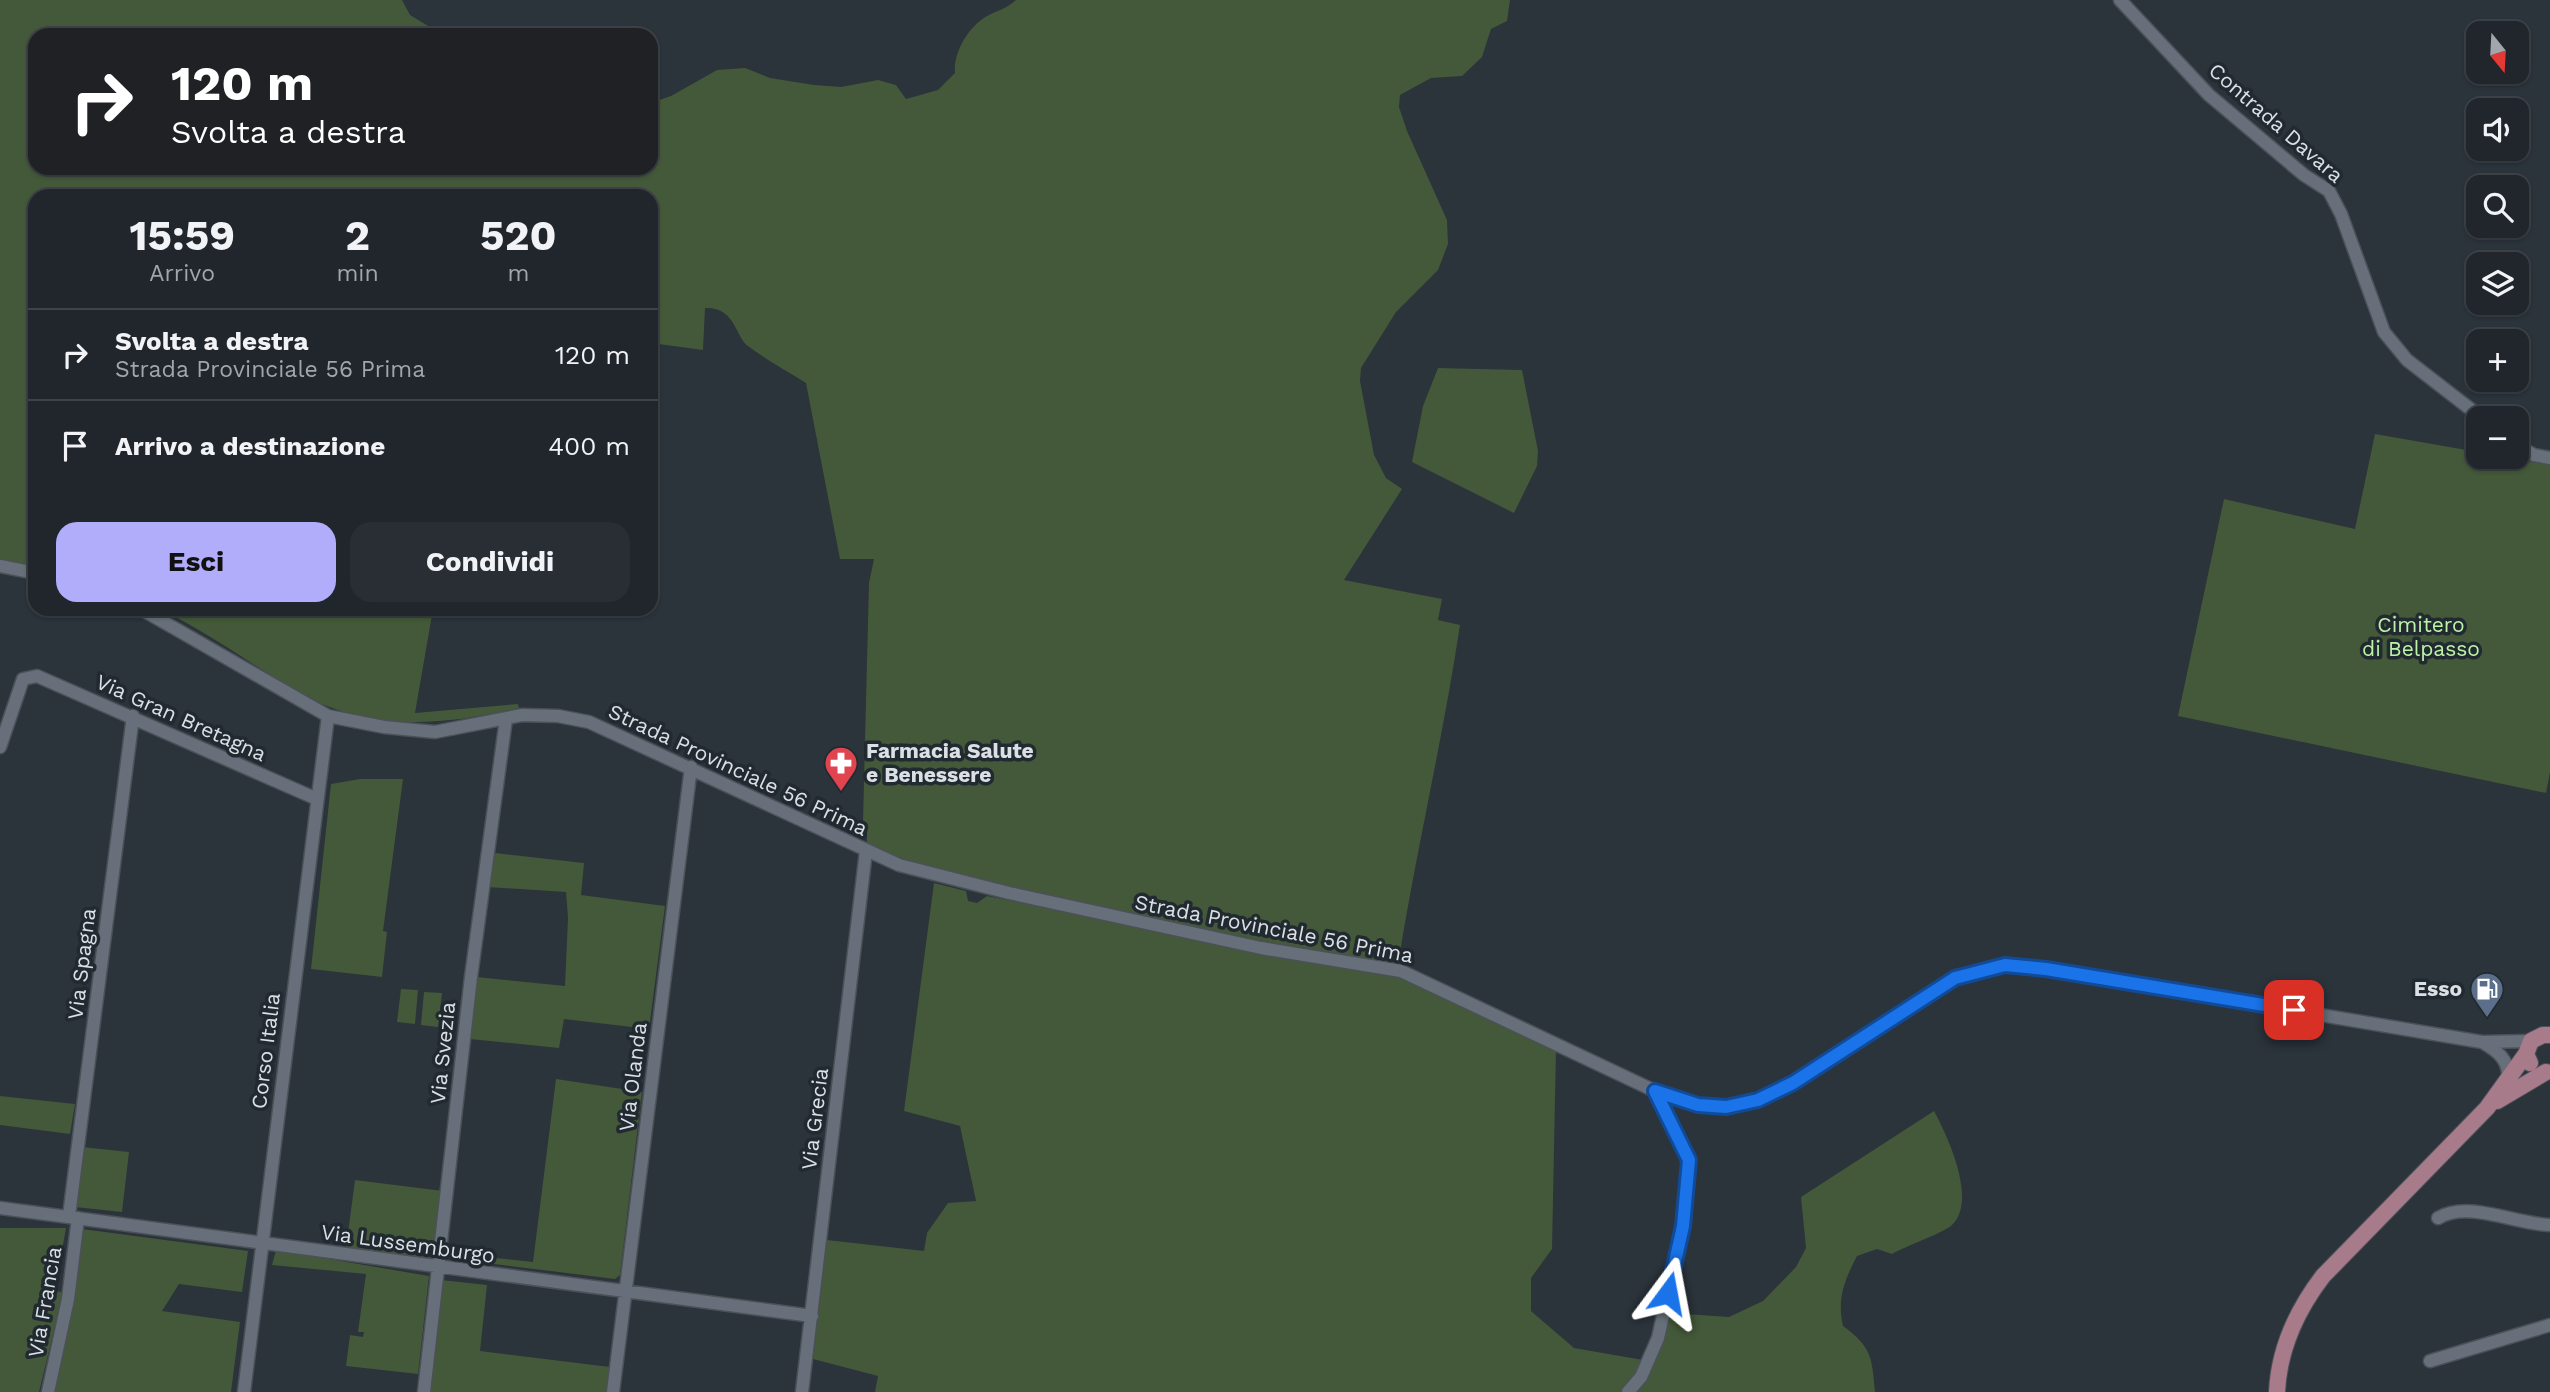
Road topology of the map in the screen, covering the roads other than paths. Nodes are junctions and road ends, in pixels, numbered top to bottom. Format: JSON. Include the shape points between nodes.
{"nodes":[{"id":1,"x":2120,"y":0,"type":"edge"},
{"id":2,"x":2466,"y":406,"type":"edge"},
{"id":3,"x":2529,"y":452,"type":"edge"},
{"id":4,"x":2550,"y":458,"type":"edge"},
{"id":5,"x":0,"y":566,"type":"edge"},
{"id":6,"x":28,"y":572,"type":"edge"},
{"id":7,"x":153,"y":616,"type":"edge"},
{"id":8,"x":133,"y":716,"type":"junction"},
{"id":9,"x":328,"y":716,"type":"junction"},
{"id":10,"x":506,"y":719,"type":"junction"},
{"id":11,"x":0,"y":747,"type":"edge"},
{"id":12,"x":691,"y":767,"type":"junction"},
{"id":13,"x":317,"y":799,"type":"junction"},
{"id":14,"x":866,"y":851,"type":"junction"},
{"id":15,"x":2540,"y":1038,"type":"edge"},
{"id":16,"x":2482,"y":1042,"type":"junction"},
{"id":17,"x":2510,"y":1069,"type":"junction"},
{"id":18,"x":2545,"y":1071,"type":"edge"},
{"id":19,"x":1655,"y":1091,"type":"junction"},
{"id":20,"x":2487,"y":1108,"type":"junction"},
{"id":21,"x":0,"y":1208,"type":"edge"},
{"id":22,"x":73,"y":1217,"type":"junction"},
{"id":23,"x":2438,"y":1218,"type":"dead end"},
{"id":24,"x":2550,"y":1225,"type":"edge"},
{"id":25,"x":262,"y":1244,"type":"junction"},
{"id":26,"x":439,"y":1268,"type":"junction"},
{"id":27,"x":626,"y":1291,"type":"junction"},
{"id":28,"x":812,"y":1317,"type":"junction"},
{"id":29,"x":2550,"y":1325,"type":"edge"},
{"id":30,"x":2430,"y":1361,"type":"dead end"},
{"id":31,"x":48,"y":1392,"type":"edge"},
{"id":32,"x":244,"y":1392,"type":"edge"},
{"id":33,"x":424,"y":1392,"type":"edge"},
{"id":34,"x":613,"y":1392,"type":"edge"},
{"id":35,"x":802,"y":1392,"type":"edge"},
{"id":36,"x":1628,"y":1392,"type":"edge"},
{"id":37,"x":2277,"y":1392,"type":"edge"}],
"edges":[{"from":1,"to":2,"type":"street","name":"Contrada Davara","via":[[2209,95],[2329,191],[2342,214],[2384,332],[2407,360]]},
{"from":3,"to":4,"type":"street"},
{"from":5,"to":6,"type":"street"},
{"from":7,"to":9,"type":"street","name":"Strada Provinciale 56 Prima"},
{"from":8,"to":11,"type":"street","name":"Via Gran Bretagna","via":[[37,676],[29,677],[23,679]]},
{"from":8,"to":13,"type":"street","name":"Via Gran Bretagna"},
{"from":8,"to":22,"type":"street","name":"Via Spagna"},
{"from":9,"to":10,"type":"street","name":"Strada Provinciale 56 Prima","via":[[435,732]]},
{"from":9,"to":13,"type":"street","name":"Corso Italia"},
{"from":10,"to":12,"type":"street","name":"Strada Provinciale 56 Prima","via":[[539,715],[589,722]]},
{"from":10,"to":26,"type":"street","name":"Via Svezia"},
{"from":12,"to":14,"type":"street","name":"Strada Provinciale 56 Prima"},
{"from":12,"to":27,"type":"street","name":"Via Olanda"},
{"from":13,"to":25,"type":"street","name":"Corso Italia"},
{"from":14,"to":19,"type":"street","name":"Strada Provinciale 56 Prima","via":[[898,865],[1010,893],[1261,948],[1401,971]]},
{"from":14,"to":28,"type":"street","name":"Via Grecia"},
{"from":15,"to":16,"type":"street","name":"Strada Provinciale 56 Prima"},
{"from":15,"to":17,"type":"main road"},
{"from":15,"to":18,"type":"main road","via":[[2528,1061]]},
{"from":16,"to":17,"type":"street"},
{"from":16,"to":19,"type":"street","name":"Strada Provinciale 56 Prima","via":[[2005,965],[1955,978],[1773,1095],[1726,1107],[1698,1105]]},
{"from":17,"to":18,"type":"street"},
{"from":17,"to":20,"type":"main road"},
{"from":18,"to":20,"type":"main road"},
{"from":19,"to":36,"type":"street","via":[[1689,1160],[1683,1226],[1658,1338]]},
{"from":20,"to":37,"type":"main road","via":[[2308,1296],[2288,1337]]},
{"from":21,"to":22,"type":"street","name":"Via Lussemburgo"},
{"from":22,"to":25,"type":"street","name":"Via Lussemburgo"},
{"from":22,"to":31,"type":"street","name":"Via Francia","via":[[68,1300]]},
{"from":23,"to":24,"type":"street","via":[[2469,1210]]},
{"from":25,"to":26,"type":"street","name":"Via Lussemburgo"},
{"from":25,"to":32,"type":"street","name":"Corso Italia"},
{"from":26,"to":27,"type":"street","name":"Via Lussemburgo"},
{"from":26,"to":33,"type":"street","name":"Via Svezia"},
{"from":27,"to":28,"type":"street","name":"Via Lussemburgo"},
{"from":27,"to":34,"type":"street","name":"Via Olanda"},
{"from":28,"to":35,"type":"street","name":"Via Grecia"},
{"from":29,"to":30,"type":"street"}]}
